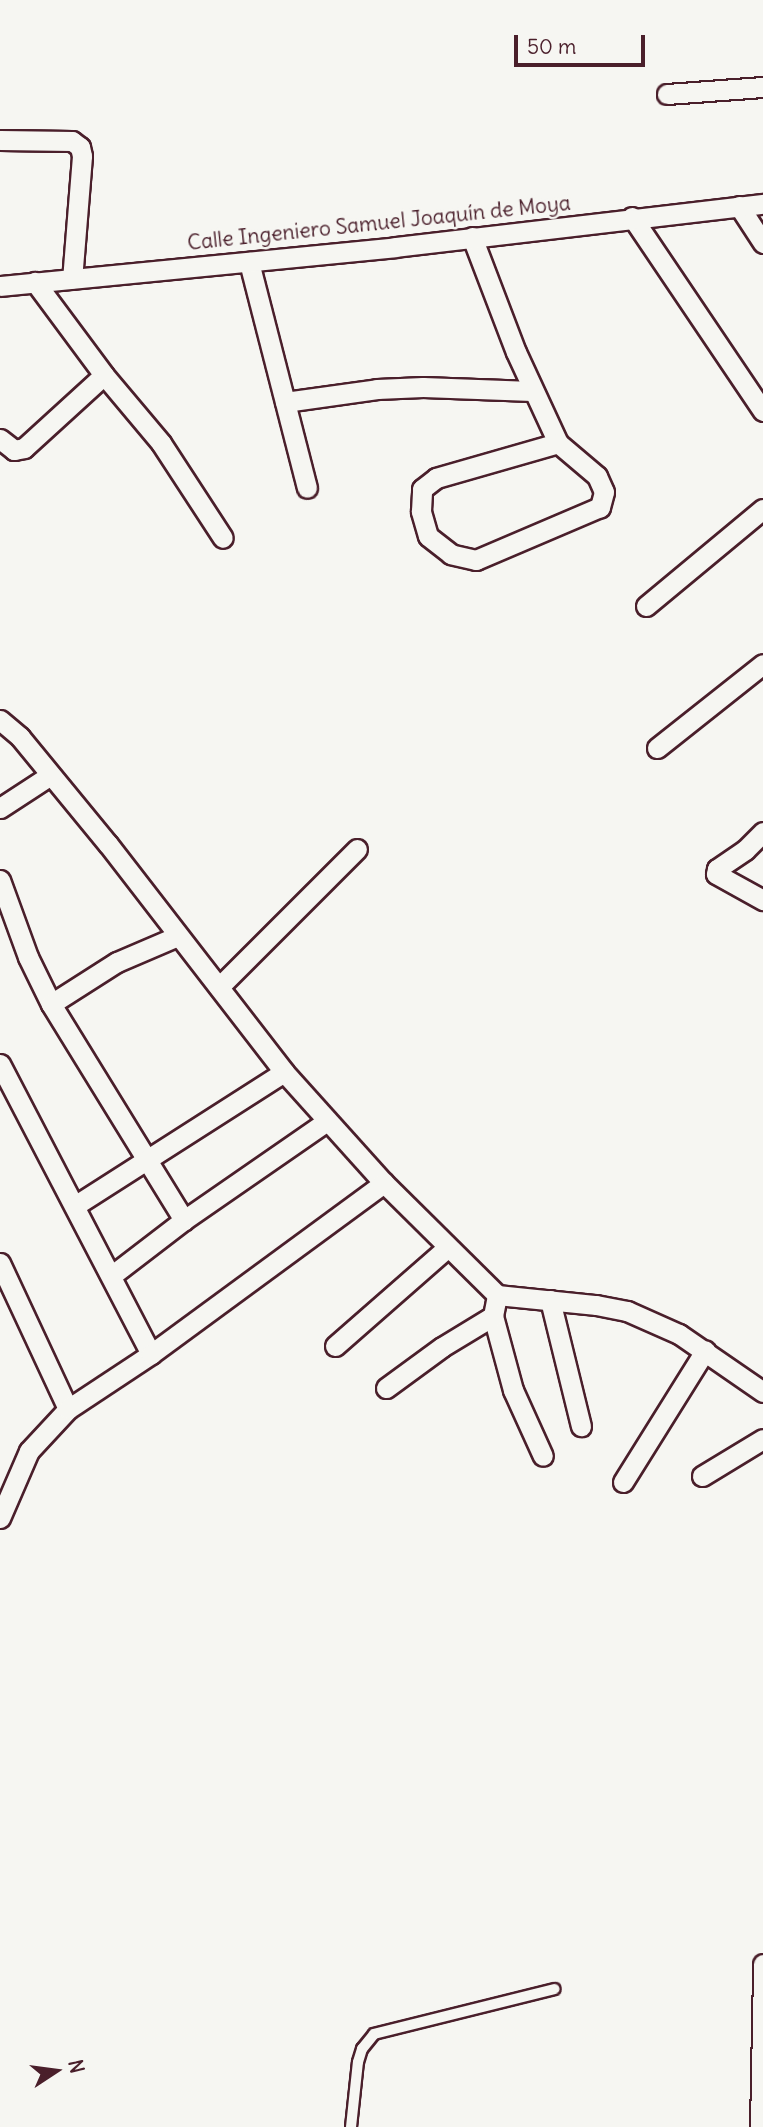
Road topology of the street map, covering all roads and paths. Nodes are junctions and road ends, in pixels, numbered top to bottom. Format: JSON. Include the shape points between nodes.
{"nodes":[{"id":1,"x":763,"y":87,"type":"edge"},
{"id":2,"x":667,"y":94,"type":"dead end"},
{"id":3,"x":0,"y":140,"type":"edge"},
{"id":4,"x":763,"y":204,"type":"edge"},
{"id":5,"x":739,"y":206,"type":"junction"},
{"id":6,"x":632,"y":217,"type":"junction"},
{"id":7,"x":472,"y":237,"type":"junction"},
{"id":8,"x":763,"y":243,"type":"edge"},
{"id":9,"x":249,"y":262,"type":"junction"},
{"id":10,"x":72,"y":279,"type":"junction"},
{"id":11,"x":1,"y":282,"type":"edge"},
{"id":12,"x":36,"y":282,"type":"junction"},
{"id":13,"x":104,"y":375,"type":"junction"},
{"id":14,"x":532,"y":391,"type":"junction"},
{"id":15,"x":285,"y":402,"type":"junction"},
{"id":16,"x":763,"y":411,"type":"edge"},
{"id":17,"x":0,"y":439,"type":"edge"},
{"id":18,"x":558,"y":443,"type":"junction"},
{"id":19,"x":307,"y":488,"type":"dead end"},
{"id":20,"x":763,"y":509,"type":"edge"},
{"id":21,"x":223,"y":538,"type":"dead end"},
{"id":22,"x":646,"y":606,"type":"dead end"},
{"id":23,"x":763,"y":664,"type":"edge"},
{"id":24,"x":0,"y":720,"type":"edge"},
{"id":25,"x":657,"y":748,"type":"dead end"},
{"id":26,"x":49,"y":776,"type":"junction"},
{"id":27,"x":0,"y":808,"type":"edge"},
{"id":28,"x":763,"y":832,"type":"edge"},
{"id":29,"x":357,"y":849,"type":"dead end"},
{"id":30,"x":0,"y":880,"type":"edge"},
{"id":31,"x":763,"y":900,"type":"edge"},
{"id":32,"x":178,"y":936,"type":"junction"},
{"id":33,"x":219,"y":987,"type":"junction"},
{"id":34,"x":51,"y":1004,"type":"junction"},
{"id":35,"x":0,"y":1064,"type":"edge"},
{"id":36,"x":284,"y":1072,"type":"junction"},
{"id":37,"x":327,"y":1121,"type":"junction"},
{"id":38,"x":145,"y":1160,"type":"junction"},
{"id":39,"x":384,"y":1184,"type":"junction"},
{"id":40,"x":76,"y":1205,"type":"junction"},
{"id":41,"x":184,"y":1220,"type":"junction"},
{"id":42,"x":448,"y":1248,"type":"junction"},
{"id":43,"x":0,"y":1263,"type":"edge"},
{"id":44,"x":111,"y":1276,"type":"junction"},
{"id":45,"x":497,"y":1296,"type":"junction"},
{"id":46,"x":550,"y":1300,"type":"junction"},
{"id":47,"x":493,"y":1316,"type":"junction"},
{"id":48,"x":335,"y":1346,"type":"dead end"},
{"id":49,"x":705,"y":1351,"type":"junction"},
{"id":50,"x":151,"y":1354,"type":"junction"},
{"id":51,"x":386,"y":1388,"type":"dead end"},
{"id":52,"x":763,"y":1392,"type":"edge"},
{"id":53,"x":68,"y":1409,"type":"junction"},
{"id":54,"x":581,"y":1426,"type":"dead end"},
{"id":55,"x":763,"y":1439,"type":"edge"},
{"id":56,"x":543,"y":1456,"type":"dead end"},
{"id":57,"x":702,"y":1476,"type":"dead end"},
{"id":58,"x":623,"y":1482,"type":"dead end"},
{"id":59,"x":0,"y":1518,"type":"edge"},
{"id":60,"x":763,"y":1964,"type":"edge"},
{"id":61,"x":554,"y":1989,"type":"dead end"},
{"id":62,"x":351,"y":2127,"type":"edge"},
{"id":63,"x":760,"y":2127,"type":"edge"}],
"edges":[{"from":1,"to":2,"type":"street"},
{"from":3,"to":10,"type":"street","via":[[72,141],[80,147]]},
{"from":4,"to":5,"type":"street","name":"Calle Ingeniero Samuel Joaquín de Moya"},
{"from":5,"to":6,"type":"street","name":"Calle Ingeniero Samuel Joaquín de Moya"},
{"from":5,"to":8,"type":"street"},
{"from":6,"to":7,"type":"street","name":"Calle Ingeniero Samuel Joaquín de Moya"},
{"from":6,"to":16,"type":"street"},
{"from":7,"to":9,"type":"street","name":"Calle Ingeniero Samuel Joaquín de Moya"},
{"from":7,"to":14,"type":"street"},
{"from":9,"to":10,"type":"street","name":"Calle Ingeniero Samuel Joaquín de Moya"},
{"from":9,"to":15,"type":"street"},
{"from":10,"to":12,"type":"street","name":"Calle Ingeniero Samuel Joaquín de Moya"},
{"from":11,"to":12,"type":"street","name":"Calle Ingeniero Samuel Joaquín de Moya"},
{"from":12,"to":13,"type":"street"},
{"from":13,"to":17,"type":"street","via":[[24,448],[14,450]]},
{"from":13,"to":21,"type":"street","via":[[161,443]]},
{"from":14,"to":15,"type":"street","via":[[377,389]]},
{"from":14,"to":18,"type":"street"},
{"from":15,"to":19,"type":"street"},
{"from":18,"to":18,"type":"street","via":[[597,476],[604,492],[600,507],[476,559],[451,554],[428,536],[421,511],[422,489],[436,478]]},
{"from":20,"to":22,"type":"street"},
{"from":23,"to":25,"type":"street"},
{"from":24,"to":26,"type":"street","via":[[20,737]]},
{"from":26,"to":27,"type":"street"},
{"from":26,"to":32,"type":"street"},
{"from":28,"to":31,"type":"street","via":[[716,874]]},
{"from":29,"to":33,"type":"street"},
{"from":30,"to":34,"type":"street"},
{"from":32,"to":33,"type":"street"},
{"from":32,"to":34,"type":"street","via":[[117,962]]},
{"from":33,"to":36,"type":"street"},
{"from":34,"to":38,"type":"street"},
{"from":35,"to":40,"type":"street"},
{"from":36,"to":37,"type":"street"},
{"from":36,"to":38,"type":"street"},
{"from":37,"to":39,"type":"street"},
{"from":37,"to":41,"type":"street"},
{"from":38,"to":40,"type":"street"},
{"from":38,"to":41,"type":"street"},
{"from":39,"to":42,"type":"street"},
{"from":39,"to":50,"type":"street"},
{"from":40,"to":44,"type":"street"},
{"from":41,"to":44,"type":"street"},
{"from":42,"to":45,"type":"street"},
{"from":42,"to":48,"type":"street"},
{"from":43,"to":53,"type":"street"},
{"from":44,"to":50,"type":"street"},
{"from":45,"to":46,"type":"street"},
{"from":45,"to":47,"type":"street"},
{"from":46,"to":49,"type":"street","via":[[626,1311]]},
{"from":46,"to":54,"type":"street"},
{"from":47,"to":51,"type":"street"},
{"from":47,"to":56,"type":"street","via":[[513,1390]]},
{"from":49,"to":52,"type":"street"},
{"from":49,"to":58,"type":"street"},
{"from":50,"to":53,"type":"street"},
{"from":53,"to":59,"type":"street","via":[[29,1451]]},
{"from":55,"to":57,"type":"street"},
{"from":60,"to":63,"type":"street"},
{"from":61,"to":62,"type":"lane","via":[[374,2034],[358,2062]]}]}
